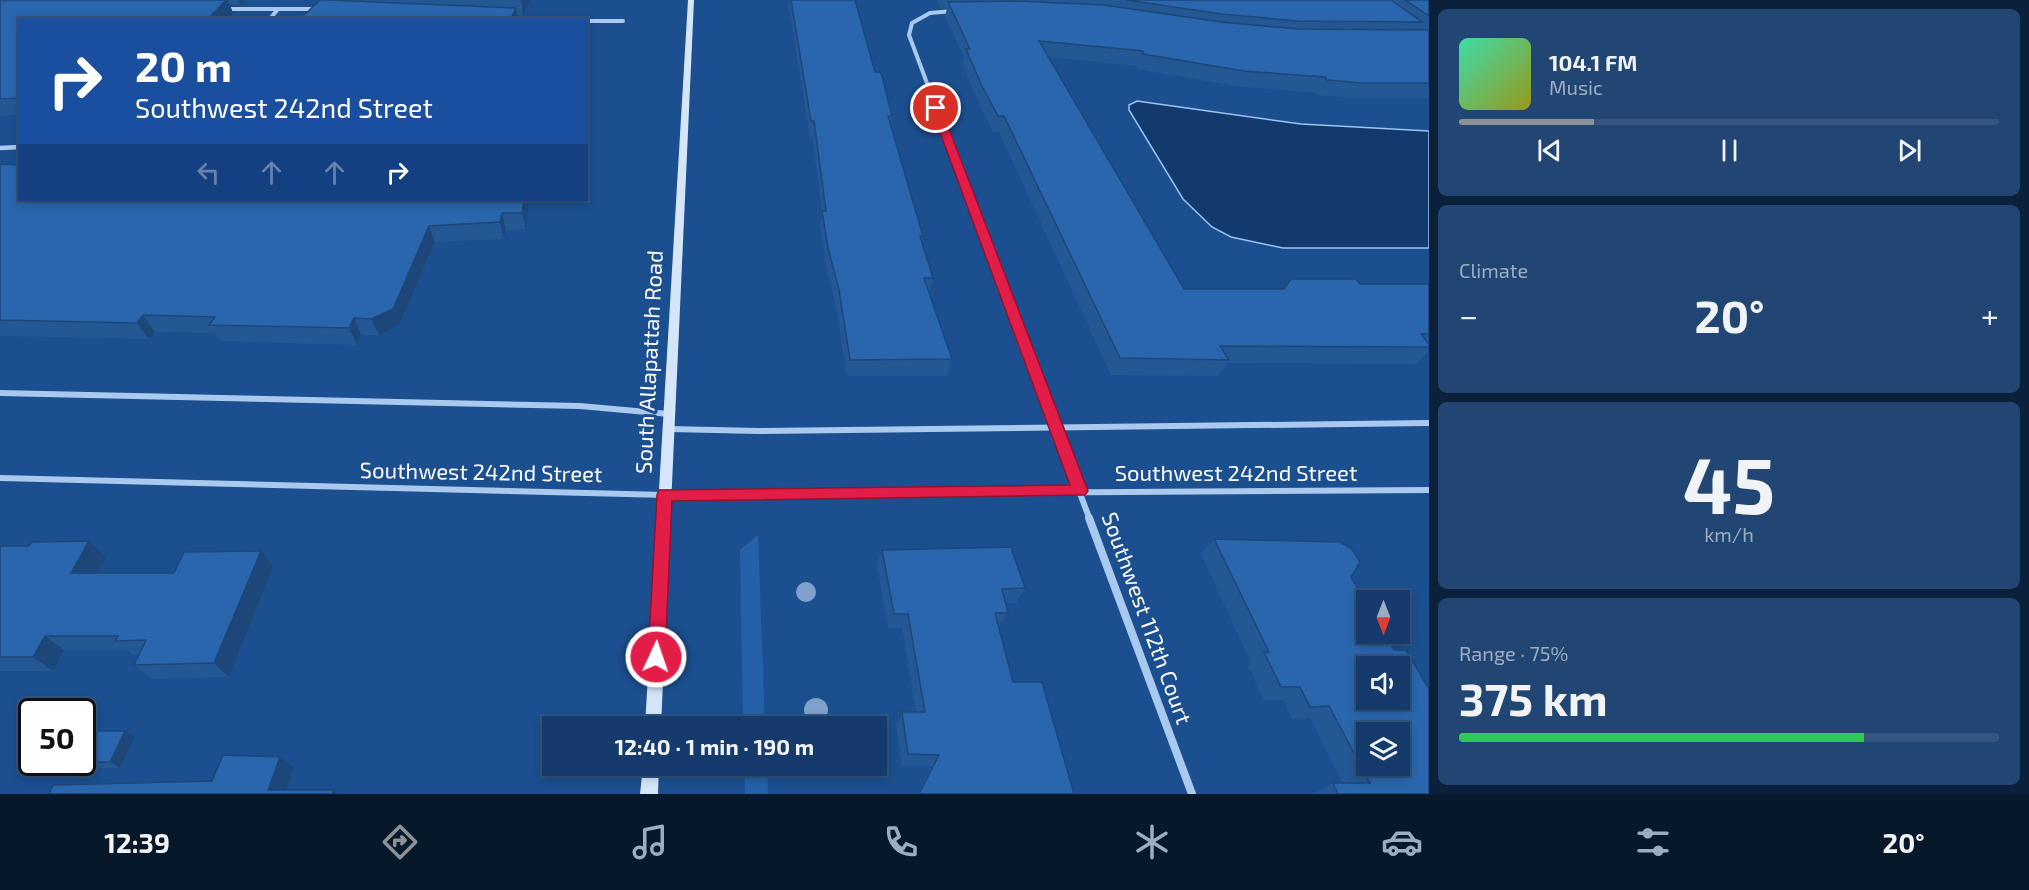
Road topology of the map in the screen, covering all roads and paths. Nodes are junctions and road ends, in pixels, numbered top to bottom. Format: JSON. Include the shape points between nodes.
{"nodes":[{"id":1,"x":691,"y":0,"type":"edge"},
{"id":2,"x":220,"y":9,"type":"edge"},
{"id":3,"x":278,"y":9,"type":"junction"},
{"id":4,"x":320,"y":9,"type":"edge"},
{"id":5,"x":959,"y":10,"type":"edge"},
{"id":6,"x":503,"y":17,"type":"edge"},
{"id":7,"x":271,"y":18,"type":"edge"},
{"id":8,"x":518,"y":18,"type":"edge"},
{"id":9,"x":588,"y":21,"type":"edge"},
{"id":10,"x":623,"y":21,"type":"dead end"},
{"id":11,"x":18,"y":147,"type":"edge"},
{"id":12,"x":0,"y":148,"type":"edge"},
{"id":13,"x":0,"y":393,"type":"edge"},
{"id":14,"x":669,"y":414,"type":"junction"},
{"id":15,"x":1429,"y":423,"type":"edge"},
{"id":16,"x":1055,"y":427,"type":"junction"},
{"id":17,"x":669,"y":429,"type":"junction"},
{"id":18,"x":0,"y":478,"type":"edge"},
{"id":19,"x":1429,"y":490,"type":"edge"},
{"id":20,"x":1080,"y":491,"type":"junction"},
{"id":21,"x":665,"y":495,"type":"junction"},
{"id":22,"x":654,"y":716,"type":"edge"},
{"id":23,"x":651,"y":776,"type":"edge"},
{"id":24,"x":650,"y":794,"type":"edge"},
{"id":25,"x":1192,"y":794,"type":"edge"}],
"edges":[{"from":1,"to":14,"type":"main road","name":"South Allapattah Road"},
{"from":2,"to":3,"type":"street"},
{"from":3,"to":4,"type":"street"},
{"from":3,"to":7,"type":"street"},
{"from":5,"to":16,"type":"street","name":"Southwest 112th Court","via":[[917,18],[910,27],[912,44]]},
{"from":6,"to":8,"type":"street"},
{"from":9,"to":10,"type":"street"},
{"from":11,"to":12,"type":"street"},
{"from":13,"to":14,"type":"street","via":[[580,406]]},
{"from":14,"to":17,"type":"main road","name":"South Allapattah Road"},
{"from":15,"to":16,"type":"street","name":"Southwest 242nd Street"},
{"from":16,"to":17,"type":"street","name":"Southwest 242nd Street"},
{"from":16,"to":20,"type":"street","name":"Southwest 112th Court"},
{"from":17,"to":21,"type":"main road","name":"South Allapattah Road"},
{"from":18,"to":21,"type":"street","name":"Southwest 242nd Street"},
{"from":19,"to":20,"type":"street","name":"Southwest 242nd Street"},
{"from":20,"to":21,"type":"street","name":"Southwest 242nd Street"},
{"from":20,"to":25,"type":"street","name":"Southwest 112th Court"},
{"from":21,"to":22,"type":"main road","name":"South Allapattah Road"},
{"from":23,"to":24,"type":"main road"}]}
